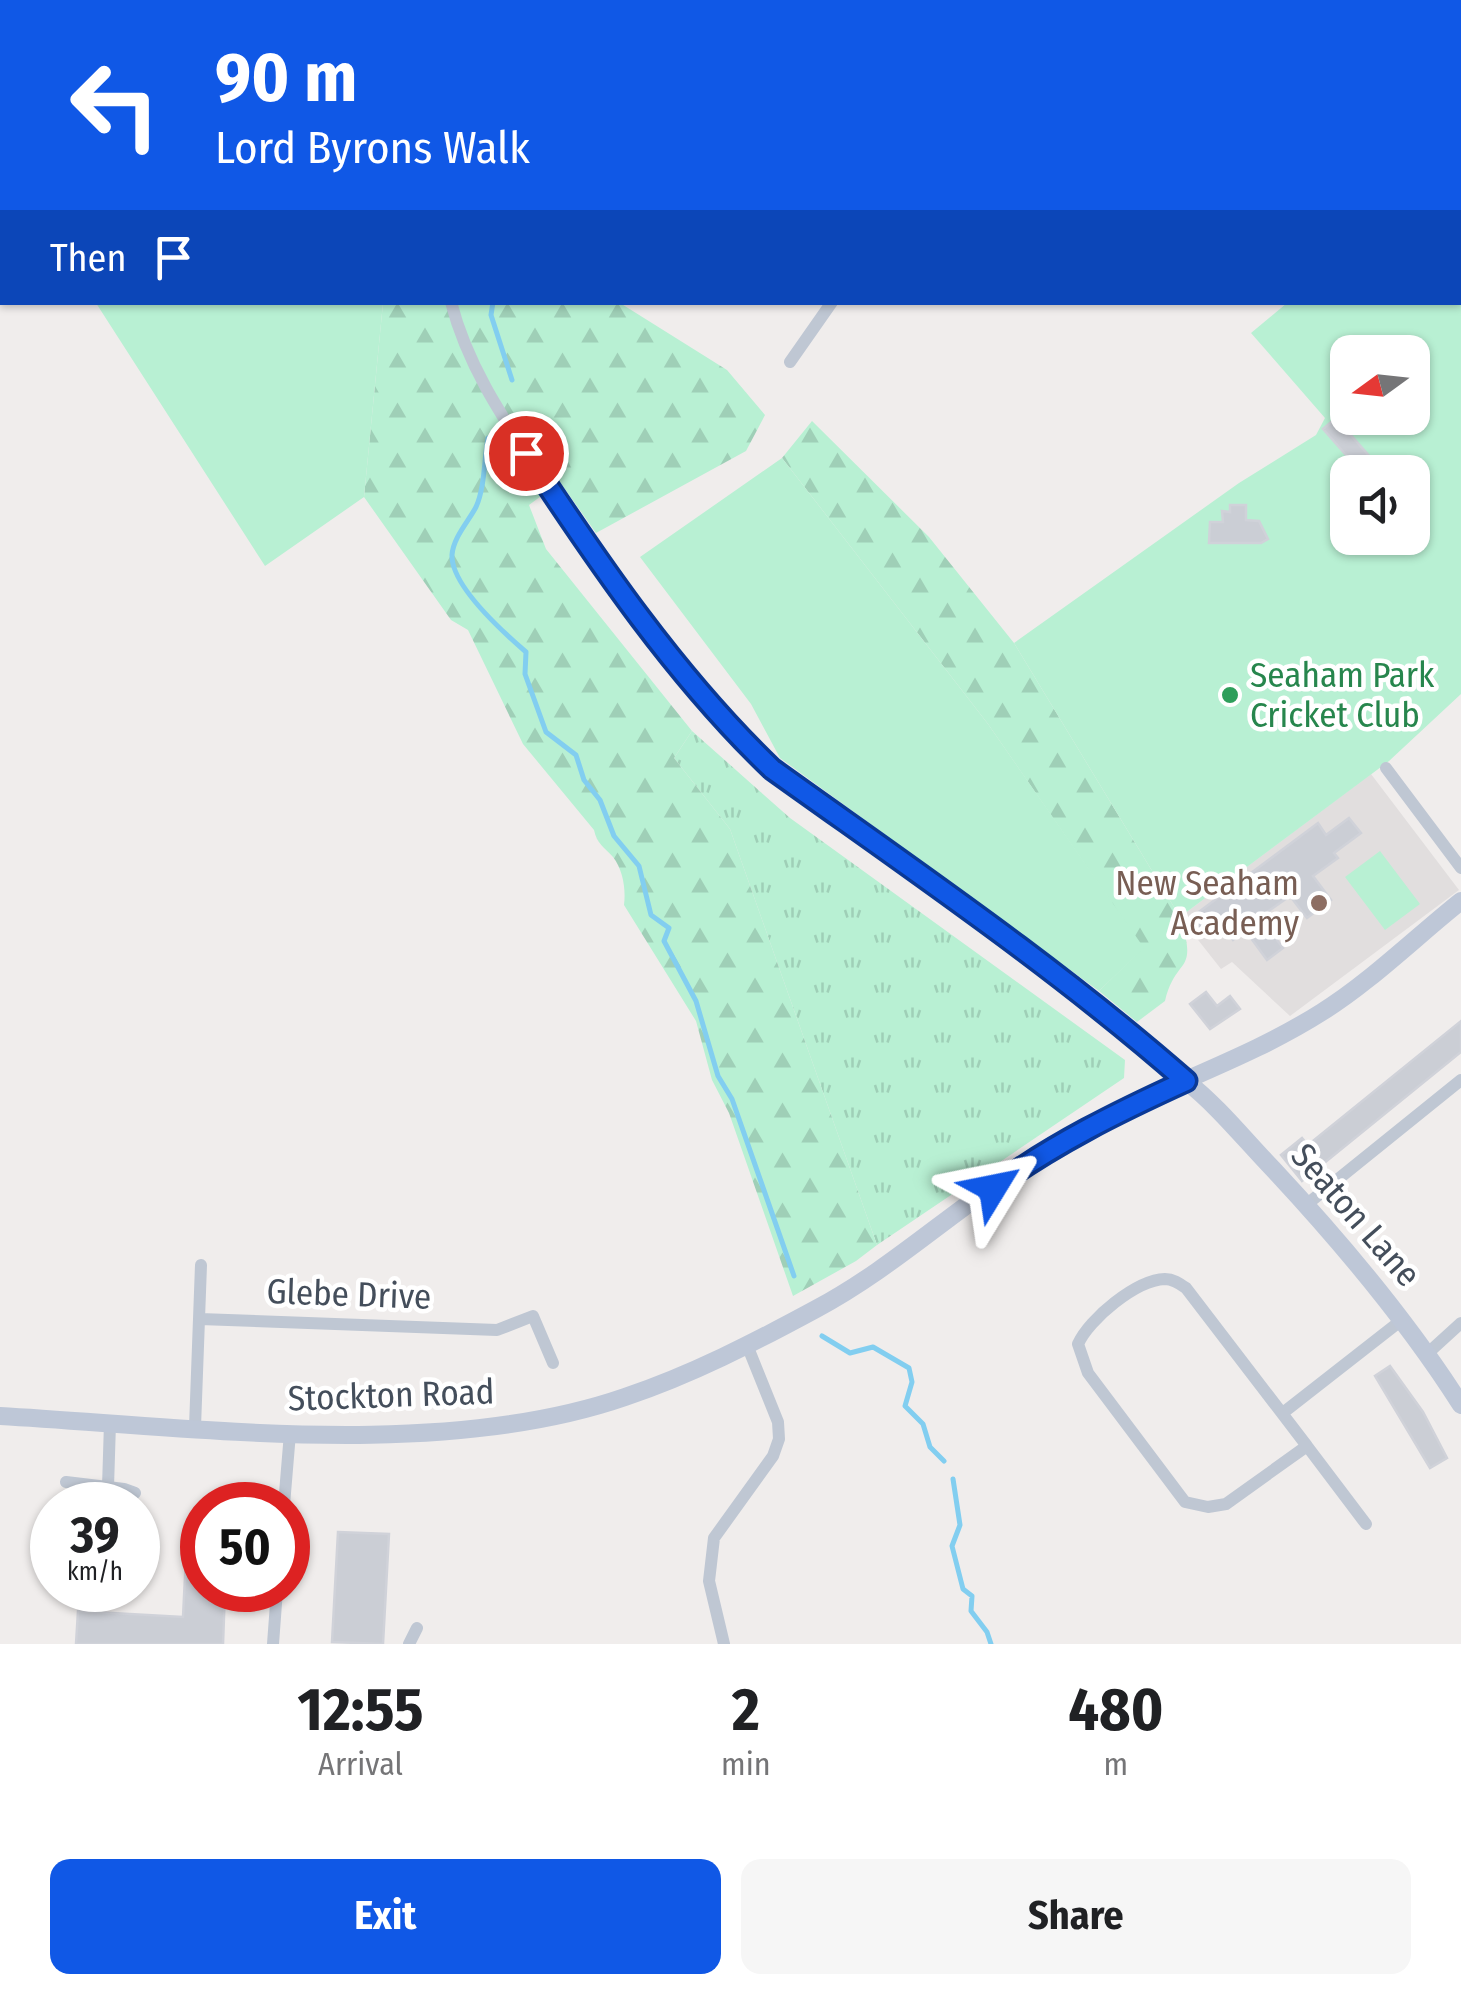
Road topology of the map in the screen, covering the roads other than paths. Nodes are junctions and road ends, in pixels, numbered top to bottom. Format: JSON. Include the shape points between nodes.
{"nodes":[{"id":1,"x":452,"y":305,"type":"edge"},
{"id":2,"x":830,"y":305,"type":"edge"},
{"id":3,"x":790,"y":362,"type":"dead end"},
{"id":4,"x":1386,"y":768,"type":"dead end"},
{"id":5,"x":1461,"y":868,"type":"edge"},
{"id":6,"x":1461,"y":901,"type":"edge"},
{"id":7,"x":1461,"y":1080,"type":"edge"},
{"id":8,"x":1186,"y":1081,"type":"junction"},
{"id":9,"x":1306,"y":1205,"type":"junction"},
{"id":10,"x":202,"y":1266,"type":"dead end"},
{"id":11,"x":200,"y":1319,"type":"junction"},
{"id":12,"x":1403,"y":1319,"type":"junction"},
{"id":13,"x":1461,"y":1323,"type":"edge"},
{"id":14,"x":747,"y":1344,"type":"junction"},
{"id":15,"x":1428,"y":1353,"type":"junction"},
{"id":16,"x":553,"y":1363,"type":"dead end"},
{"id":17,"x":1461,"y":1405,"type":"edge"},
{"id":18,"x":1284,"y":1412,"type":"junction"},
{"id":19,"x":0,"y":1416,"type":"edge"},
{"id":20,"x":110,"y":1422,"type":"junction"},
{"id":21,"x":196,"y":1428,"type":"junction"},
{"id":22,"x":290,"y":1433,"type":"junction"},
{"id":23,"x":1307,"y":1446,"type":"junction"},
{"id":24,"x":108,"y":1482,"type":"edge"},
{"id":25,"x":286,"y":1482,"type":"edge"},
{"id":26,"x":1366,"y":1524,"type":"dead end"},
{"id":27,"x":275,"y":1612,"type":"edge"},
{"id":28,"x":417,"y":1628,"type":"dead end"},
{"id":29,"x":273,"y":1644,"type":"edge"},
{"id":30,"x":408,"y":1644,"type":"edge"},
{"id":31,"x":724,"y":1644,"type":"edge"}],
"edges":[{"from":1,"to":8,"type":"street","via":[[481,383],[580,536],[741,740],[1041,962]]},
{"from":2,"to":3,"type":"street"},
{"from":4,"to":5,"type":"street"},
{"from":6,"to":8,"type":"main road","name":"Stockton Road","via":[[1326,1010]]},
{"from":7,"to":9,"type":"street"},
{"from":8,"to":9,"type":"main road","name":"Seaton Lane"},
{"from":8,"to":14,"type":"main road","name":"Stockton Road","via":[[1112,1114],[1022,1167],[876,1274]]},
{"from":9,"to":12,"type":"main road","name":"Seaton Lane"},
{"from":10,"to":11,"type":"street"},
{"from":11,"to":16,"type":"street","name":"Glebe Drive","via":[[496,1330],[533,1316]]},
{"from":11,"to":21,"type":"street"},
{"from":12,"to":15,"type":"main road","name":"Seaton Lane"},
{"from":12,"to":18,"type":"street"},
{"from":13,"to":15,"type":"street"},
{"from":14,"to":22,"type":"main road","name":"Stockton Road","via":[[625,1398],[520,1423],[410,1434]]},
{"from":14,"to":31,"type":"street","via":[[780,1439],[714,1538],[709,1581]]},
{"from":15,"to":17,"type":"main road","name":"Seaton Lane"},
{"from":18,"to":23,"type":"street"},
{"from":18,"to":23,"type":"street","via":[[1186,1288],[1170,1278],[1151,1281],[1098,1315],[1078,1344],[1088,1373],[1185,1502],[1226,1504]]},
{"from":19,"to":20,"type":"main road","name":"Stockton Road"},
{"from":20,"to":21,"type":"main road","name":"Stockton Road"},
{"from":20,"to":24,"type":"street"},
{"from":21,"to":22,"type":"main road","name":"Stockton Road"},
{"from":22,"to":25,"type":"street"},
{"from":23,"to":26,"type":"street"},
{"from":27,"to":29,"type":"street"},
{"from":28,"to":30,"type":"street"}]}
